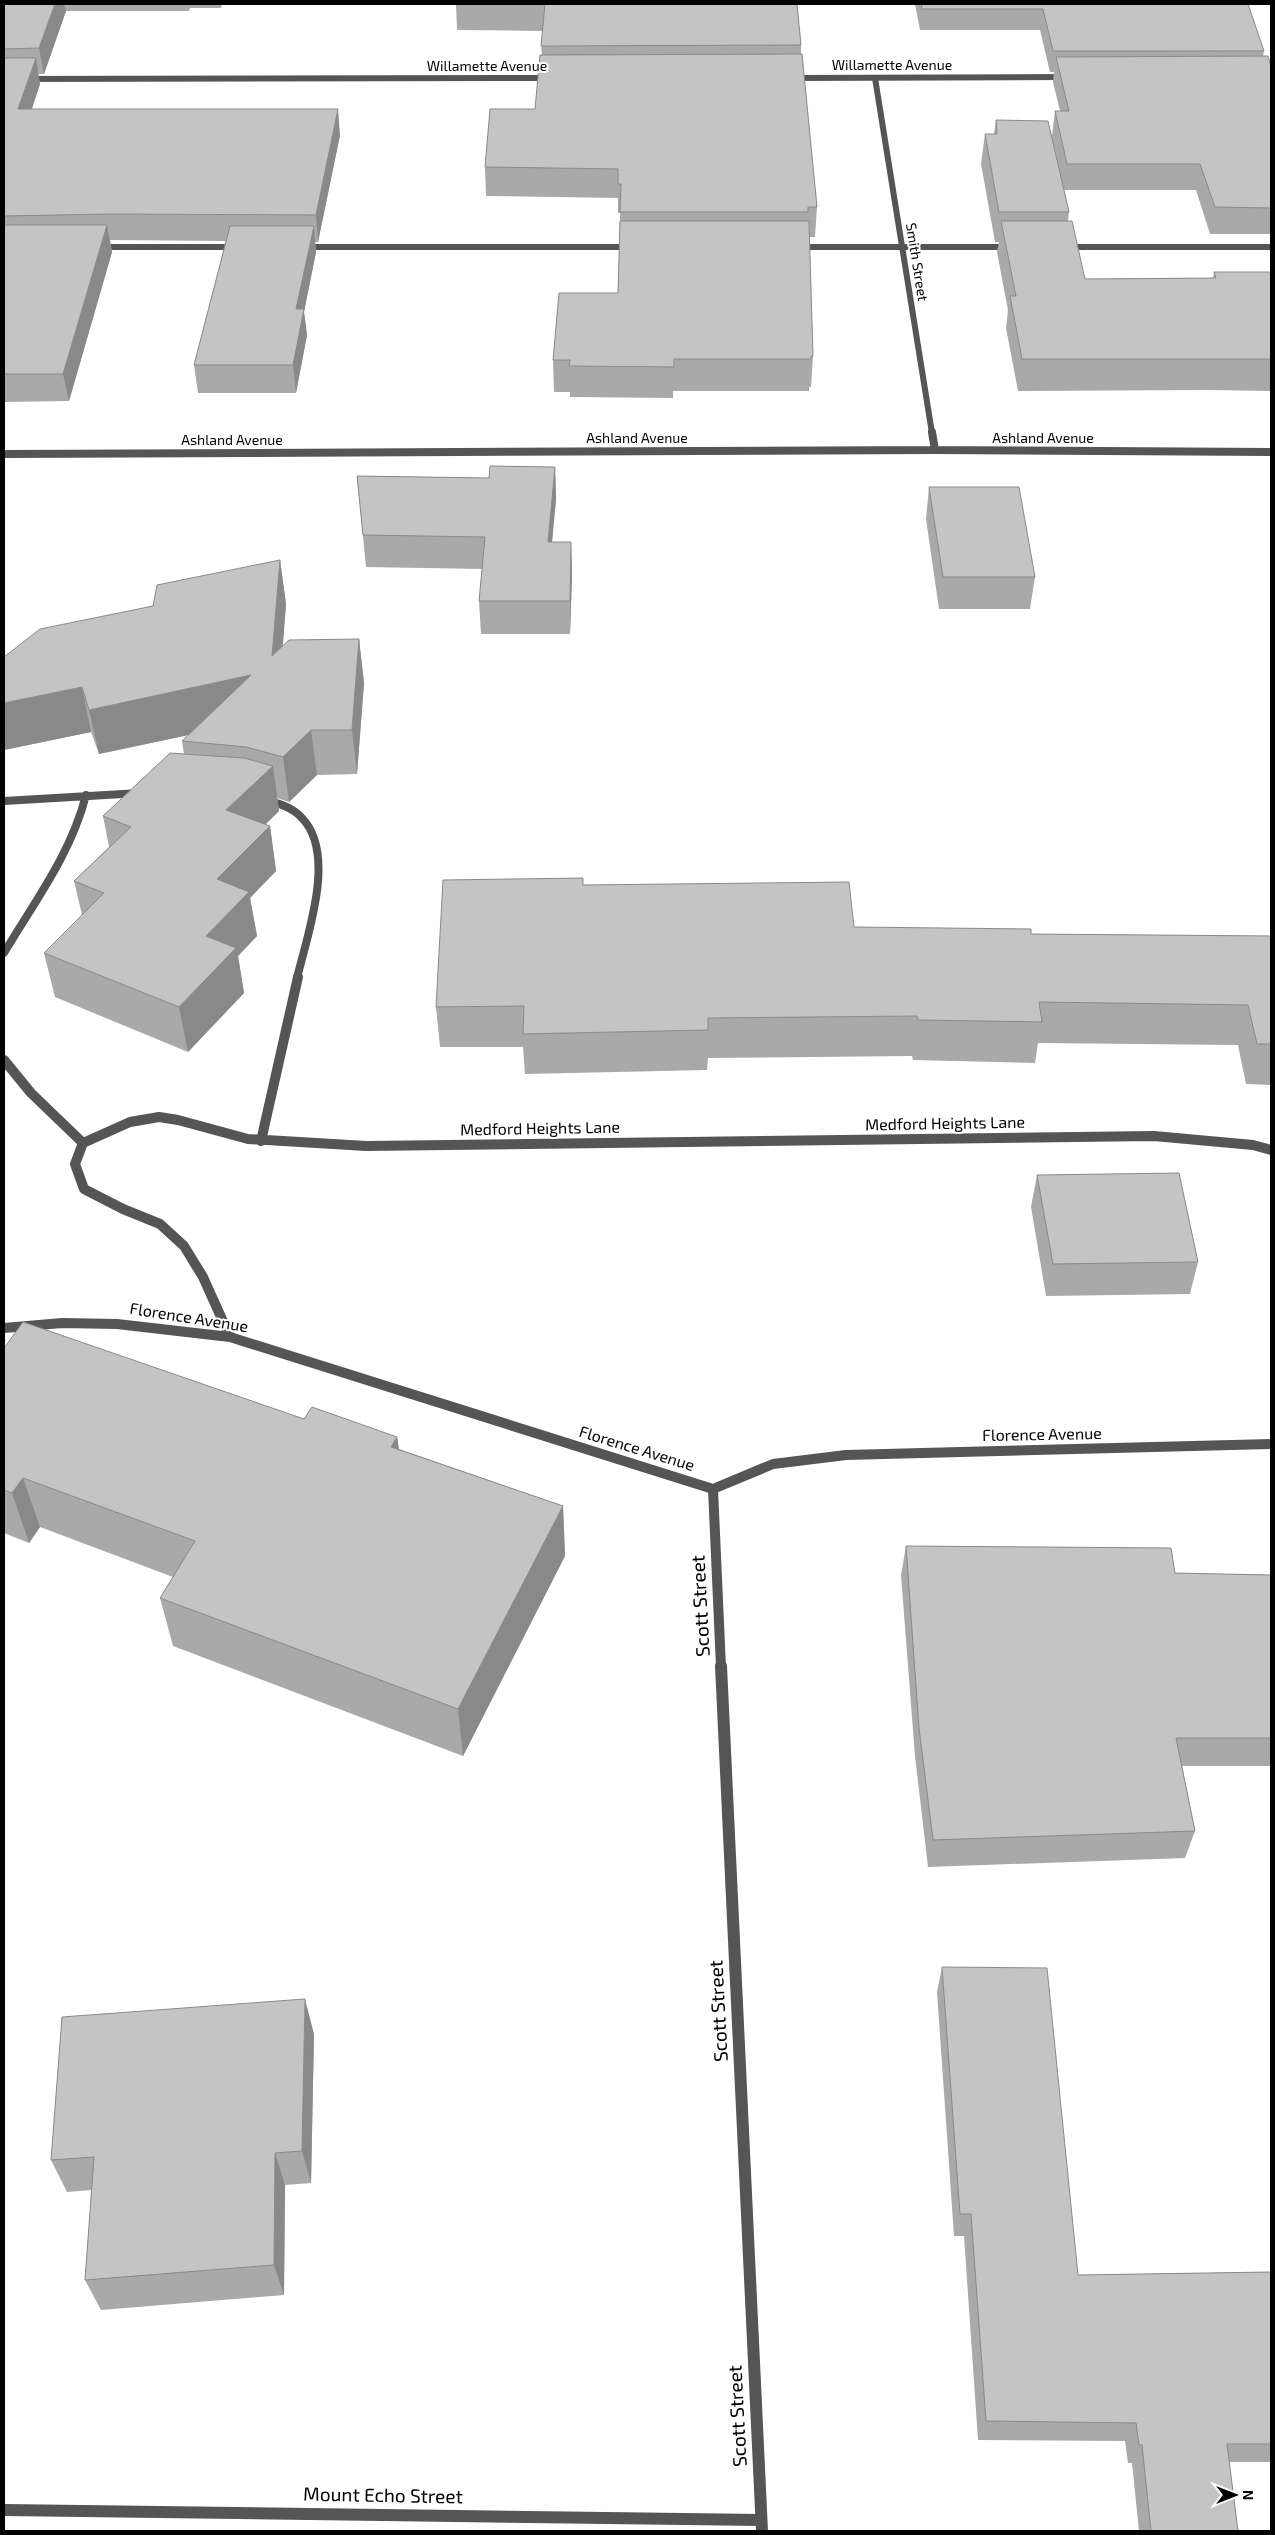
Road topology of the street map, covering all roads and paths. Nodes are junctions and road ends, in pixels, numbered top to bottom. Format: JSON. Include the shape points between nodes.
{"nodes":[{"id":1,"x":1073,"y":77,"type":"edge"},
{"id":2,"x":558,"y":78,"type":"edge"},
{"id":3,"x":786,"y":78,"type":"edge"},
{"id":4,"x":875,"y":78,"type":"junction"},
{"id":5,"x":4,"y":79,"type":"edge"},
{"id":6,"x":94,"y":247,"type":"edge"},
{"id":7,"x":243,"y":247,"type":"edge"},
{"id":8,"x":293,"y":247,"type":"edge"},
{"id":9,"x":643,"y":247,"type":"edge"},
{"id":10,"x":792,"y":247,"type":"edge"},
{"id":11,"x":902,"y":247,"type":"junction"},
{"id":12,"x":1022,"y":247,"type":"edge"},
{"id":13,"x":1062,"y":247,"type":"edge"},
{"id":14,"x":1271,"y":247,"type":"edge"},
{"id":15,"x":936,"y":450,"type":"junction"},
{"id":16,"x":1271,"y":452,"type":"edge"},
{"id":17,"x":4,"y":454,"type":"edge"},
{"id":18,"x":150,"y":792,"type":"edge"},
{"id":19,"x":86,"y":795,"type":"junction"},
{"id":20,"x":254,"y":798,"type":"edge"},
{"id":21,"x":4,"y":801,"type":"edge"},
{"id":22,"x":4,"y":953,"type":"edge"},
{"id":23,"x":4,"y":1060,"type":"edge"},
{"id":24,"x":261,"y":1141,"type":"junction"},
{"id":25,"x":83,"y":1143,"type":"junction"},
{"id":26,"x":1271,"y":1150,"type":"edge"},
{"id":27,"x":4,"y":1328,"type":"edge"},
{"id":28,"x":230,"y":1337,"type":"junction"},
{"id":29,"x":1271,"y":1444,"type":"edge"},
{"id":30,"x":713,"y":1489,"type":"junction"},
{"id":31,"x":4,"y":2510,"type":"edge"},
{"id":32,"x":761,"y":2526,"type":"edge"}],
"edges":[{"from":1,"to":4,"type":"street","name":"Willamette Avenue"},
{"from":2,"to":5,"type":"street","name":"Willamette Avenue"},
{"from":3,"to":4,"type":"street","name":"Willamette Avenue"},
{"from":4,"to":11,"type":"street","name":"Smith Street"},
{"from":6,"to":7,"type":"street"},
{"from":8,"to":9,"type":"street"},
{"from":10,"to":11,"type":"street"},
{"from":11,"to":12,"type":"street"},
{"from":11,"to":15,"type":"street","name":"Smith Street"},
{"from":13,"to":14,"type":"street"},
{"from":15,"to":16,"type":"street","name":"Ashland Avenue"},
{"from":15,"to":17,"type":"street","name":"Ashland Avenue"},
{"from":18,"to":19,"type":"street"},
{"from":19,"to":21,"type":"street"},
{"from":19,"to":22,"type":"street","via":[[81,820],[66,850]]},
{"from":20,"to":24,"type":"street","via":[[282,803],[308,821],[317,847],[319,881]]},
{"from":23,"to":25,"type":"street","via":[[31,1093]]},
{"from":24,"to":25,"type":"street","name":"Medford Heights Lane","via":[[157,1116],[135,1121]]},
{"from":24,"to":26,"type":"street","name":"Medford Heights Lane","via":[[366,1146],[1154,1136],[1253,1145]]},
{"from":25,"to":28,"type":"street","via":[[75,1164],[84,1189],[160,1224],[184,1246],[203,1277]]},
{"from":27,"to":28,"type":"street","name":"Florence Avenue","via":[[97,1321]]},
{"from":28,"to":30,"type":"street","name":"Florence Avenue"},
{"from":29,"to":30,"type":"street","name":"Florence Avenue","via":[[846,1455],[773,1464]]},
{"from":30,"to":32,"type":"street","name":"Scott Street"},
{"from":31,"to":32,"type":"street","name":"Mount Echo Street"}]}
